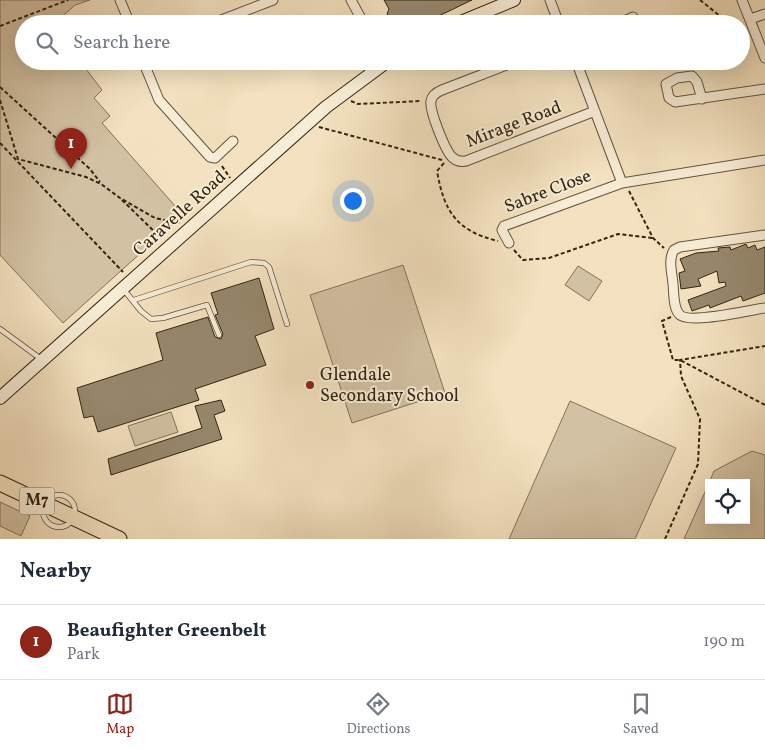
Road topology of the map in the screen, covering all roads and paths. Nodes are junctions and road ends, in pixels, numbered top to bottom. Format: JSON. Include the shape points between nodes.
{"nodes":[{"id":1,"x":68,"y":0,"type":"edge"},
{"id":2,"x":120,"y":0,"type":"edge"},
{"id":3,"x":273,"y":0,"type":"edge"},
{"id":4,"x":351,"y":0,"type":"edge"},
{"id":5,"x":514,"y":0,"type":"edge"},
{"id":6,"x":550,"y":0,"type":"edge"},
{"id":7,"x":700,"y":0,"type":"edge"},
{"id":8,"x":742,"y":0,"type":"edge"},
{"id":9,"x":765,"y":14,"type":"edge"},
{"id":10,"x":29,"y":15,"type":"edge"},
{"id":11,"x":126,"y":15,"type":"edge"},
{"id":12,"x":234,"y":15,"type":"edge"},
{"id":13,"x":359,"y":15,"type":"edge"},
{"id":14,"x":478,"y":15,"type":"edge"},
{"id":15,"x":556,"y":15,"type":"edge"},
{"id":16,"x":719,"y":15,"type":"edge"},
{"id":17,"x":748,"y":15,"type":"edge"},
{"id":18,"x":750,"y":19,"type":"joint"},
{"id":19,"x":15,"y":20,"type":"edge"},
{"id":20,"x":0,"y":26,"type":"edge"},
{"id":21,"x":765,"y":58,"type":"edge"},
{"id":22,"x":147,"y":70,"type":"edge"},
{"id":23,"x":373,"y":70,"type":"edge"},
{"id":24,"x":494,"y":70,"type":"edge"},
{"id":25,"x":579,"y":70,"type":"edge"},
{"id":26,"x":0,"y":87,"type":"edge"},
{"id":27,"x":765,"y":89,"type":"edge"},
{"id":28,"x":702,"y":99,"type":"dead end"},
{"id":29,"x":0,"y":100,"type":"edge"},
{"id":30,"x":351,"y":101,"type":"dead end"},
{"id":31,"x":431,"y":101,"type":"junction"},
{"id":32,"x":595,"y":112,"type":"junction"},
{"id":33,"x":319,"y":127,"type":"dead end"},
{"id":34,"x":232,"y":141,"type":"dead end"},
{"id":35,"x":0,"y":143,"type":"edge"},
{"id":36,"x":18,"y":160,"type":"junction"},
{"id":37,"x":765,"y":160,"type":"edge"},
{"id":38,"x":222,"y":166,"type":"dead end"},
{"id":39,"x":230,"y":177,"type":"dead end"},
{"id":40,"x":624,"y":182,"type":"junction"},
{"id":41,"x":101,"y":184,"type":"junction"},
{"id":42,"x":120,"y":198,"type":"junction"},
{"id":43,"x":178,"y":223,"type":"dead end"},
{"id":44,"x":765,"y":235,"type":"edge"},
{"id":45,"x":161,"y":238,"type":"dead end"},
{"id":46,"x":653,"y":238,"type":"junction"},
{"id":47,"x":509,"y":244,"type":"junction"},
{"id":48,"x":672,"y":252,"type":"junction"},
{"id":49,"x":124,"y":272,"type":"dead end"},
{"id":50,"x":122,"y":289,"type":"junction"},
{"id":51,"x":134,"y":300,"type":"junction"},
{"id":52,"x":765,"y":308,"type":"edge"},
{"id":53,"x":678,"y":314,"type":"junction"},
{"id":54,"x":287,"y":324,"type":"dead end"},
{"id":55,"x":0,"y":329,"type":"edge"},
{"id":56,"x":219,"y":335,"type":"dead end"},
{"id":57,"x":765,"y":346,"type":"edge"},
{"id":58,"x":42,"y":360,"type":"junction"},
{"id":59,"x":680,"y":360,"type":"junction"},
{"id":60,"x":0,"y":398,"type":"edge"},
{"id":61,"x":765,"y":405,"type":"edge"},
{"id":62,"x":0,"y":483,"type":"edge"},
{"id":63,"x":119,"y":539,"type":"edge"},
{"id":64,"x":665,"y":539,"type":"edge"}],
"edges":[{"from":1,"to":10,"type":"path"},
{"from":2,"to":11,"type":"street"},
{"from":3,"to":12,"type":"street"},
{"from":4,"to":13,"type":"street"},
{"from":5,"to":14,"type":"street"},
{"from":6,"to":15,"type":"street"},
{"from":7,"to":16,"type":"path"},
{"from":8,"to":17,"type":"street"},
{"from":9,"to":18,"type":"street"},
{"from":18,"to":21,"type":"street"},
{"from":19,"to":20,"type":"path"},
{"from":22,"to":34,"type":"street","via":[[159,100],[210,157],[215,158]]},
{"from":23,"to":50,"type":"street","name":"Caravelle Road","via":[[326,107]]},
{"from":24,"to":31,"type":"street","via":[[442,90]]},
{"from":25,"to":32,"type":"street"},
{"from":26,"to":41,"type":"path","via":[[90,169]]},
{"from":27,"to":28,"type":"street"},
{"from":29,"to":36,"type":"path"},
{"from":30,"to":31,"type":"path","via":[[358,104]]},
{"from":31,"to":32,"type":"street","name":"Mirage Road","via":[[450,154],[460,162]]},
{"from":32,"to":40,"type":"street"},
{"from":33,"to":47,"type":"path","via":[[446,161],[437,171],[442,196],[454,220],[480,237]]},
{"from":35,"to":36,"type":"path"},
{"from":36,"to":41,"type":"path","via":[[86,177]]},
{"from":36,"to":49,"type":"path"},
{"from":37,"to":40,"type":"street"},
{"from":38,"to":39,"type":"path"},
{"from":40,"to":46,"type":"path"},
{"from":40,"to":47,"type":"street","name":"Sabre Close","via":[[505,225],[502,228]]},
{"from":41,"to":42,"type":"path"},
{"from":42,"to":43,"type":"path","via":[[154,218]]},
{"from":42,"to":45,"type":"path"},
{"from":44,"to":48,"type":"street"},
{"from":46,"to":47,"type":"path","via":[[618,234],[550,258],[523,260]]},
{"from":46,"to":48,"type":"path"},
{"from":48,"to":53,"type":"street"},
{"from":50,"to":51,"type":"lane"},
{"from":50,"to":58,"type":"street","name":"Caravelle Road"},
{"from":51,"to":54,"type":"lane","via":[[259,261],[269,267]]},
{"from":51,"to":56,"type":"lane","via":[[146,317],[154,319],[207,305]]},
{"from":52,"to":53,"type":"street","via":[[687,319]]},
{"from":53,"to":59,"type":"path","via":[[662,321],[673,360]]},
{"from":55,"to":58,"type":"lane"},
{"from":57,"to":59,"type":"path"},
{"from":58,"to":60,"type":"street","name":"Caravelle Road"},
{"from":59,"to":61,"type":"path"},
{"from":59,"to":64,"type":"path","via":[[680,376],[700,419],[698,464]]},
{"from":62,"to":63,"type":"main road","number":"M7"}]}
